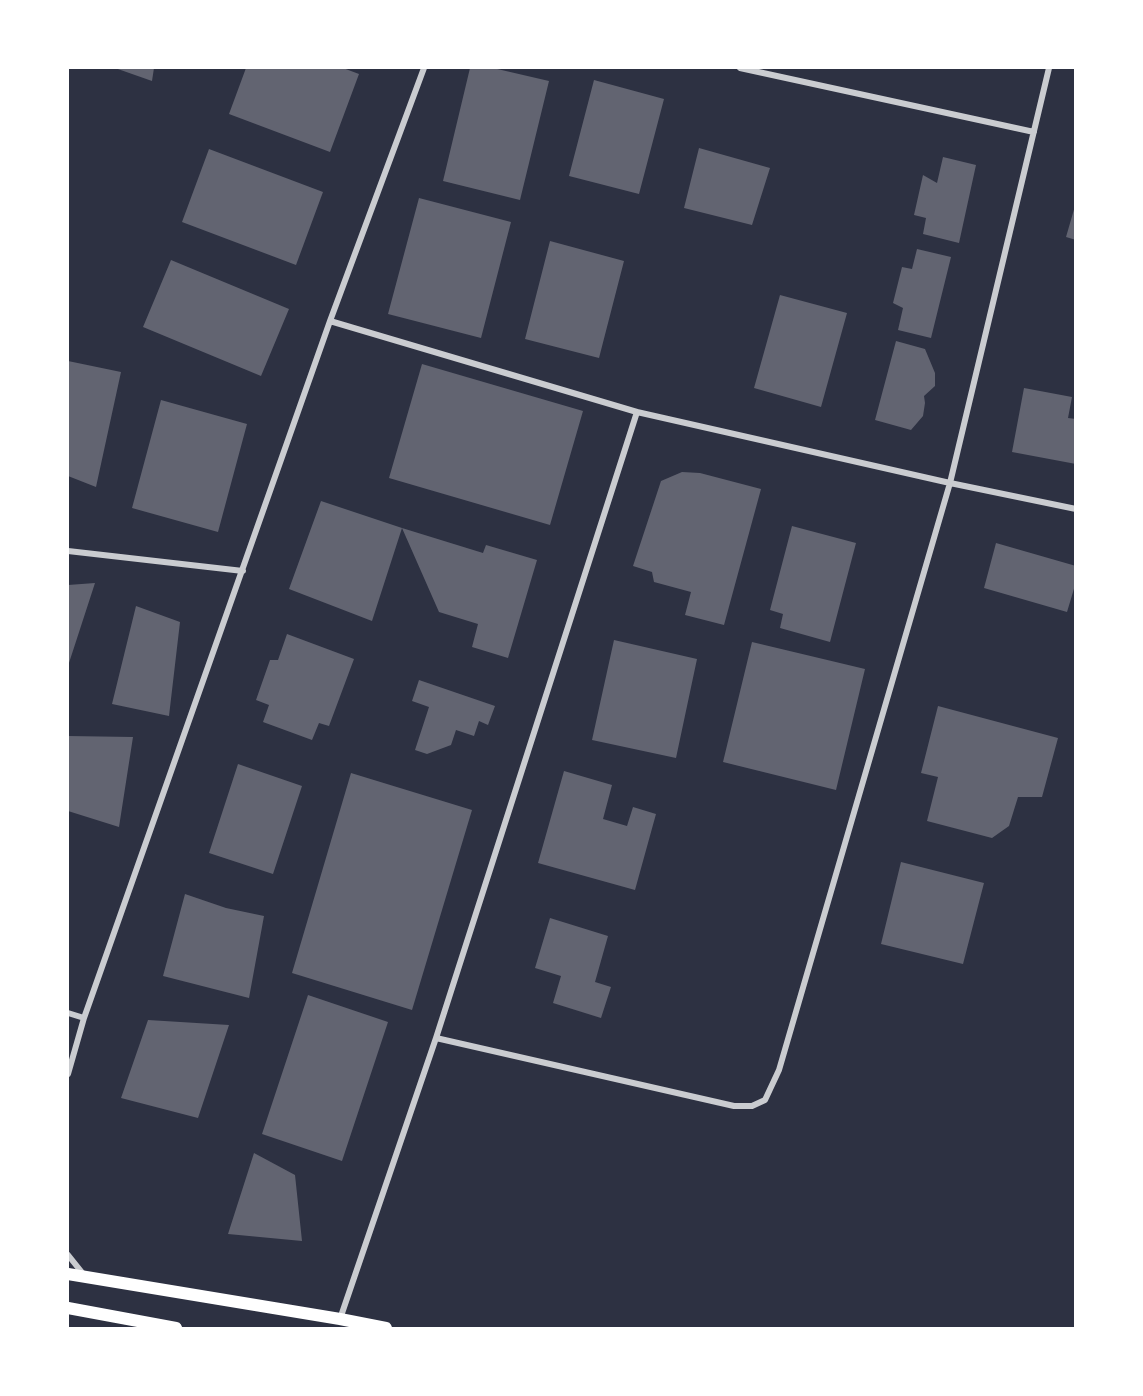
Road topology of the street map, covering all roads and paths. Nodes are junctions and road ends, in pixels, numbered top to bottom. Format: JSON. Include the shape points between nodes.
{"nodes":[{"id":1,"x":424,"y":68,"type":"edge"},
{"id":2,"x":740,"y":68,"type":"edge"},
{"id":3,"x":1049,"y":68,"type":"edge"},
{"id":4,"x":1034,"y":132,"type":"junction"},
{"id":5,"x":330,"y":321,"type":"junction"},
{"id":6,"x":637,"y":412,"type":"junction"},
{"id":7,"x":950,"y":483,"type":"junction"},
{"id":8,"x":1076,"y":509,"type":"edge"},
{"id":9,"x":68,"y":551,"type":"edge"},
{"id":10,"x":243,"y":571,"type":"junction"},
{"id":11,"x":68,"y":1013,"type":"edge"},
{"id":12,"x":84,"y":1018,"type":"junction"},
{"id":13,"x":436,"y":1038,"type":"junction"},
{"id":14,"x":68,"y":1074,"type":"edge"},
{"id":15,"x":68,"y":1255,"type":"edge"},
{"id":16,"x":68,"y":1274,"type":"edge"},
{"id":17,"x":87,"y":1278,"type":"junction"},
{"id":18,"x":68,"y":1308,"type":"edge"},
{"id":19,"x":340,"y":1319,"type":"junction"},
{"id":20,"x":176,"y":1329,"type":"edge"},
{"id":21,"x":386,"y":1329,"type":"edge"}],
"edges":[{"from":1,"to":5,"type":"street"},
{"from":2,"to":4,"type":"street"},
{"from":3,"to":4,"type":"street"},
{"from":4,"to":7,"type":"street"},
{"from":5,"to":6,"type":"street"},
{"from":5,"to":10,"type":"street"},
{"from":6,"to":7,"type":"street"},
{"from":6,"to":13,"type":"street"},
{"from":7,"to":8,"type":"street"},
{"from":7,"to":13,"type":"street","via":[[783,1059],[765,1100],[752,1106],[734,1106]]},
{"from":9,"to":10,"type":"street"},
{"from":10,"to":12,"type":"street"},
{"from":11,"to":12,"type":"street"},
{"from":12,"to":14,"type":"street"},
{"from":13,"to":19,"type":"street"},
{"from":15,"to":17,"type":"street"},
{"from":16,"to":17,"type":"main road"},
{"from":17,"to":19,"type":"main road"},
{"from":18,"to":20,"type":"main road"},
{"from":19,"to":21,"type":"main road"}]}
